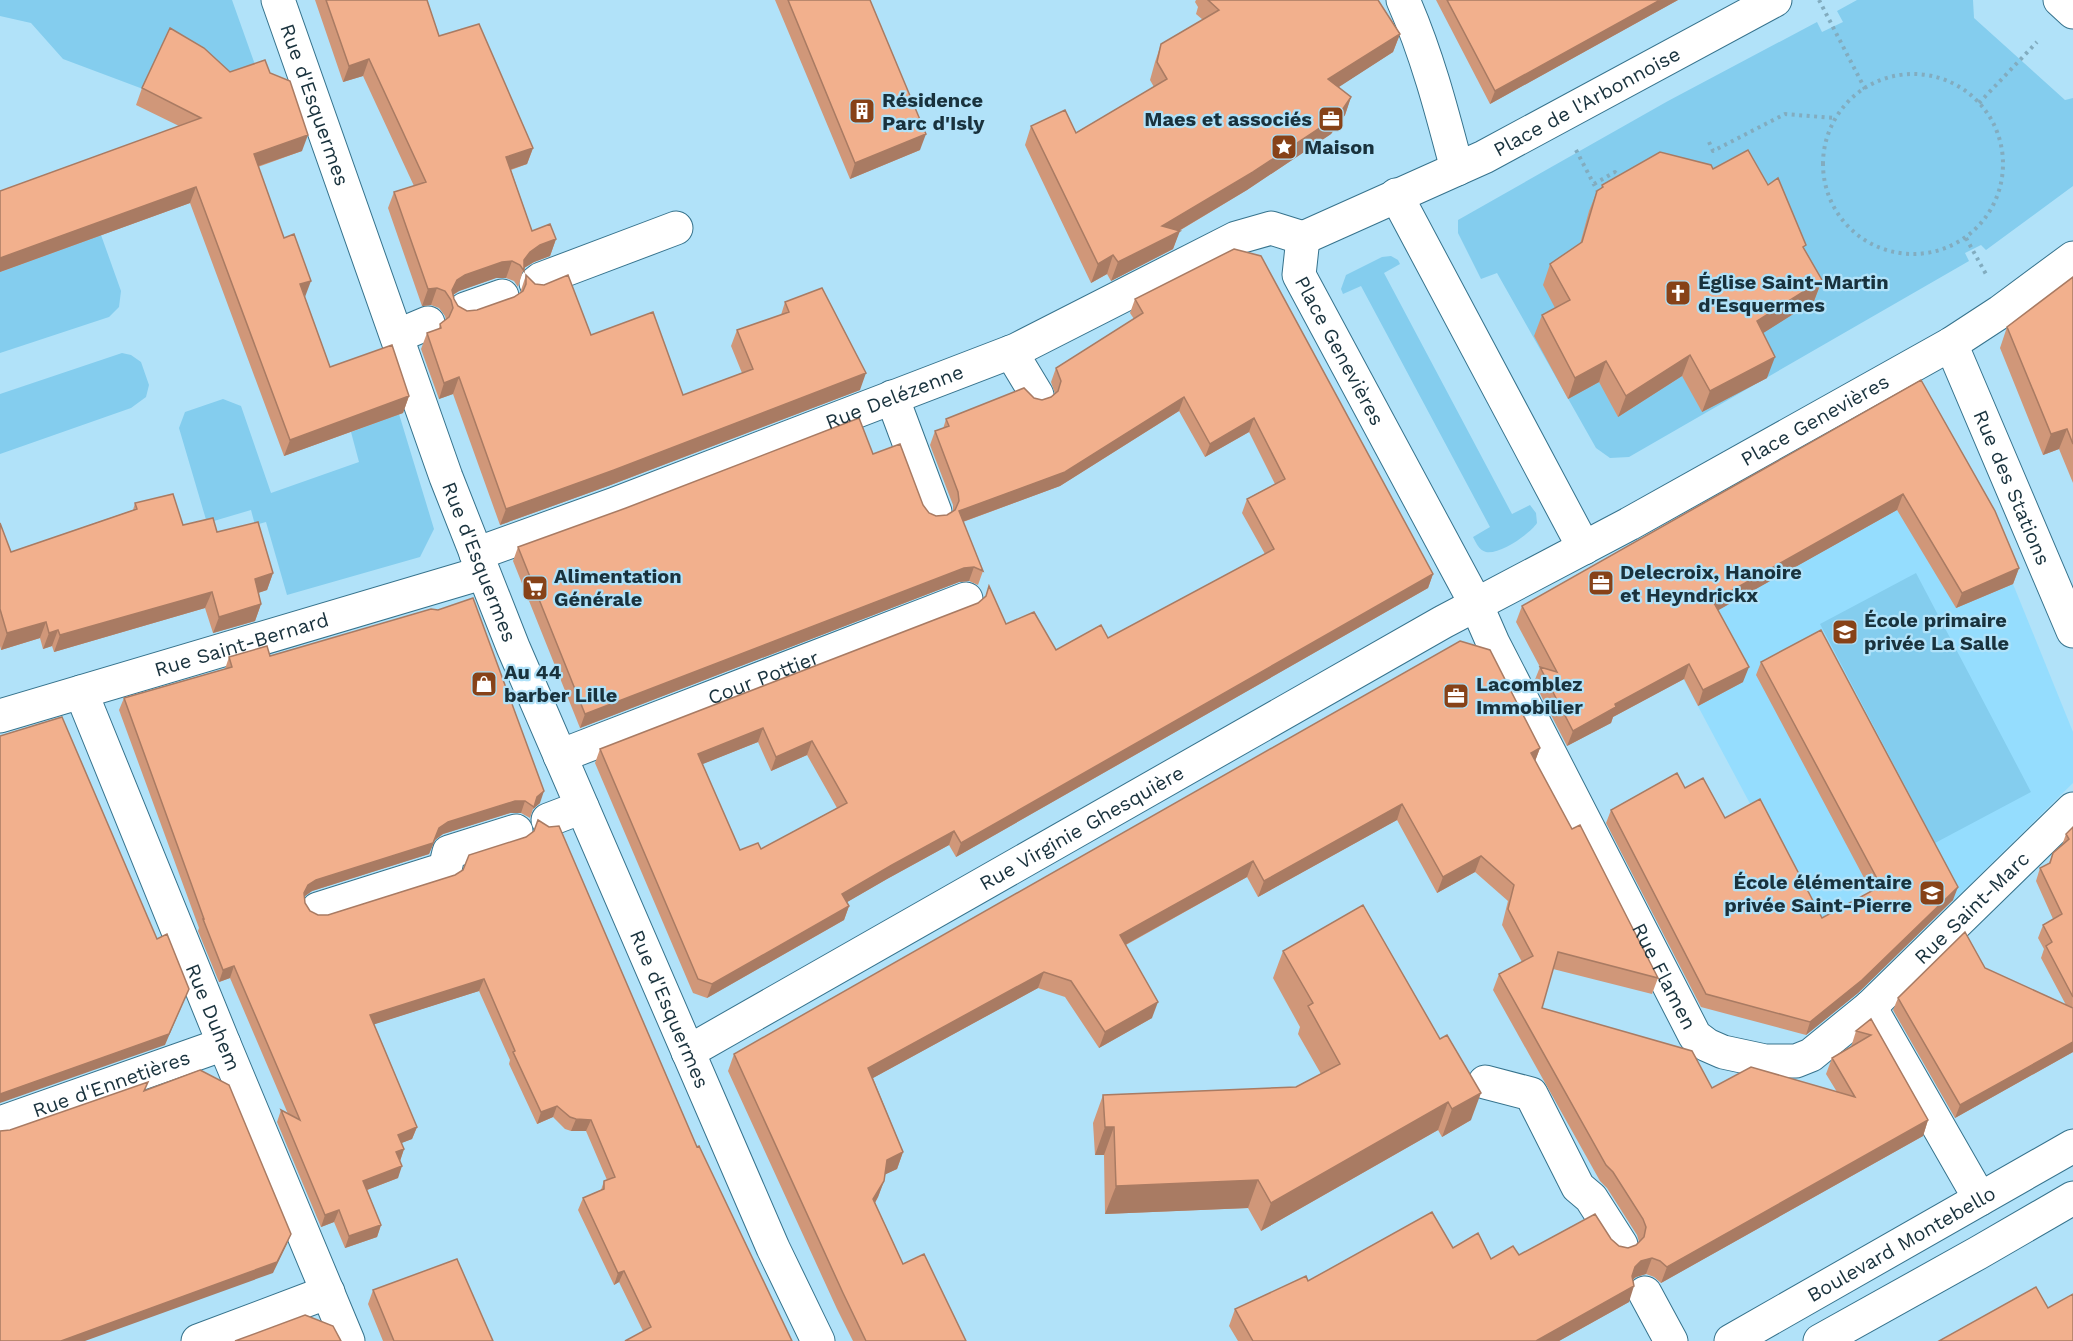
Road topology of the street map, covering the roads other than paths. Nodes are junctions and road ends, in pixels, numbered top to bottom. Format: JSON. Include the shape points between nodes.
{"nodes":[{"id":1,"x":278,"y":0,"type":"edge"},
{"id":2,"x":1403,"y":0,"type":"edge"},
{"id":3,"x":1775,"y":0,"type":"edge"},
{"id":4,"x":2060,"y":0,"type":"edge"},
{"id":5,"x":2073,"y":12,"type":"edge"},
{"id":6,"x":1457,"y":169,"type":"junction"},
{"id":7,"x":1396,"y":195,"type":"junction"},
{"id":8,"x":676,"y":228,"type":"dead end"},
{"id":9,"x":1303,"y":238,"type":"junction"},
{"id":10,"x":2073,"y":258,"type":"edge"},
{"id":11,"x":536,"y":284,"type":"edge"},
{"id":12,"x":502,"y":296,"type":"dead end"},
{"id":13,"x":465,"y":309,"type":"edge"},
{"id":14,"x":428,"y":323,"type":"dead end"},
{"id":15,"x":397,"y":336,"type":"junction"},
{"id":16,"x":1950,"y":344,"type":"junction"},
{"id":17,"x":1011,"y":352,"type":"junction"},
{"id":18,"x":1037,"y":395,"type":"dead end"},
{"id":19,"x":892,"y":397,"type":"junction"},
{"id":20,"x":935,"y":512,"type":"dead end"},
{"id":21,"x":1584,"y":548,"type":"junction"},
{"id":22,"x":479,"y":563,"type":"junction"},
{"id":23,"x":966,"y":599,"type":"dead end"},
{"id":24,"x":1476,"y":604,"type":"junction"},
{"id":25,"x":2073,"y":631,"type":"edge"},
{"id":26,"x":81,"y":692,"type":"junction"},
{"id":27,"x":0,"y":716,"type":"edge"},
{"id":28,"x":560,"y":756,"type":"junction"},
{"id":29,"x":582,"y":807,"type":"junction"},
{"id":30,"x":2073,"y":809,"type":"edge"},
{"id":31,"x":548,"y":820,"type":"dead end"},
{"id":32,"x":516,"y":831,"type":"dead end"},
{"id":33,"x":318,"y":909,"type":"dead end"},
{"id":34,"x":1870,"y":1007,"type":"junction"},
{"id":35,"x":224,"y":1044,"type":"junction"},
{"id":36,"x":688,"y":1052,"type":"junction"},
{"id":37,"x":1485,"y":1082,"type":"dead end"},
{"id":38,"x":0,"y":1123,"type":"edge"},
{"id":39,"x":2073,"y":1146,"type":"edge"},
{"id":40,"x":2073,"y":1198,"type":"edge"},
{"id":41,"x":1980,"y":1199,"type":"junction"},
{"id":42,"x":1621,"y":1245,"type":"edge"},
{"id":43,"x":328,"y":1292,"type":"junction"},
{"id":44,"x":1645,"y":1293,"type":"dead end"},
{"id":45,"x":198,"y":1341,"type":"edge"},
{"id":46,"x":348,"y":1341,"type":"edge"},
{"id":47,"x":818,"y":1341,"type":"edge"},
{"id":48,"x":1671,"y":1341,"type":"edge"},
{"id":49,"x":1731,"y":1341,"type":"edge"},
{"id":50,"x":1820,"y":1341,"type":"edge"}],
"edges":[{"from":1,"to":15,"type":"street","name":"Rue d'Esquermes"},
{"from":2,"to":6,"type":"street","via":[[1442,110]]},
{"from":3,"to":6,"type":"street","name":"Place de l'Arbonnoise"},
{"from":4,"to":5,"type":"street"},
{"from":6,"to":7,"type":"street","name":"Place de l'Arbonnoise"},
{"from":7,"to":9,"type":"street"},
{"from":7,"to":21,"type":"street"},
{"from":8,"to":11,"type":"street"},
{"from":9,"to":17,"type":"street","name":"Rue Delézenne","via":[[1271,228],[1236,238]]},
{"from":9,"to":24,"type":"street","name":"Place Genevières","via":[[1299,276]]},
{"from":10,"to":16,"type":"street"},
{"from":12,"to":13,"type":"street"},
{"from":14,"to":15,"type":"street"},
{"from":15,"to":22,"type":"street","name":"Rue d'Esquermes"},
{"from":16,"to":21,"type":"street","name":"Place Genevières"},
{"from":16,"to":25,"type":"street","name":"Rue des Stations"},
{"from":17,"to":18,"type":"street"},
{"from":17,"to":19,"type":"street","name":"Rue Delézenne"},
{"from":19,"to":20,"type":"street"},
{"from":19,"to":22,"type":"street","name":"Rue Delézenne","via":[[615,504]]},
{"from":21,"to":24,"type":"street","name":"Place Genevières"},
{"from":22,"to":26,"type":"street","name":"Rue Saint-Bernard"},
{"from":22,"to":28,"type":"street","name":"Rue d'Esquermes"},
{"from":23,"to":28,"type":"street","name":"Cour Pottier"},
{"from":24,"to":34,"type":"street","name":"Rue Flamen","via":[[1695,1036],[1724,1052],[1766,1061],[1796,1061],[1811,1055]]},
{"from":24,"to":36,"type":"street","name":"Rue Virginie Ghesquière"},
{"from":26,"to":27,"type":"street","name":"Rue Saint-Bernard"},
{"from":26,"to":35,"type":"street","name":"Rue Duhem"},
{"from":28,"to":29,"type":"street","name":"Rue d'Esquermes"},
{"from":29,"to":31,"type":"street"},
{"from":29,"to":36,"type":"street","name":"Rue d'Esquermes"},
{"from":30,"to":34,"type":"street","name":"Rue Saint-Marc"},
{"from":32,"to":33,"type":"street","via":[[449,852],[444,869]]},
{"from":34,"to":41,"type":"street"},
{"from":35,"to":38,"type":"street","name":"Rue d'Ennetières"},
{"from":35,"to":43,"type":"street","name":"Rue Duhem"},
{"from":36,"to":47,"type":"street","name":"Rue d'Esquermes"},
{"from":37,"to":42,"type":"street","via":[[1531,1094],[1578,1187],[1591,1198]]},
{"from":39,"to":41,"type":"street","name":"Boulevard Montebello"},
{"from":40,"to":50,"type":"street"},
{"from":41,"to":49,"type":"street","name":"Boulevard Montebello"},
{"from":43,"to":45,"type":"street"},
{"from":43,"to":46,"type":"street","name":"Rue Duhem"},
{"from":44,"to":48,"type":"street"}]}
